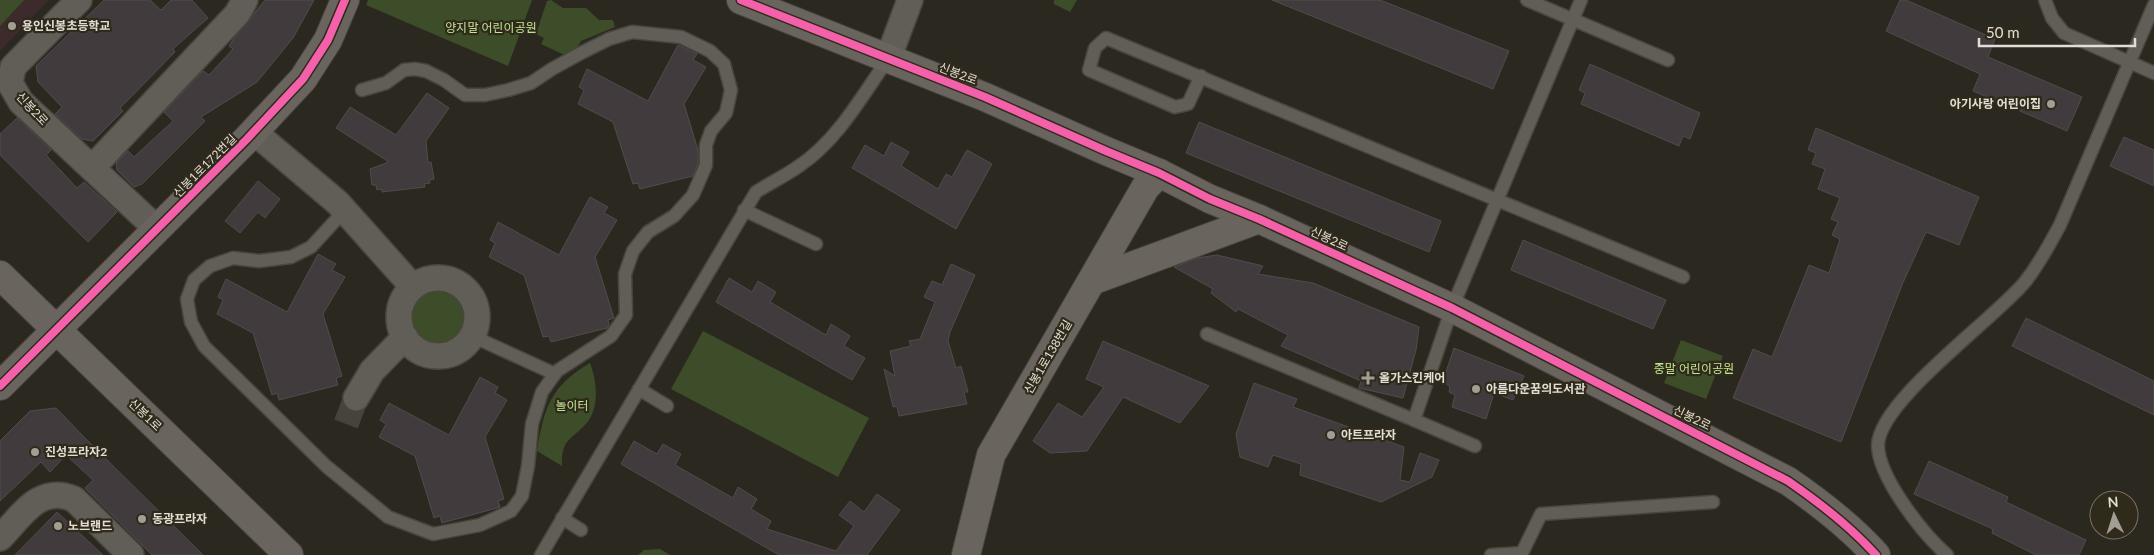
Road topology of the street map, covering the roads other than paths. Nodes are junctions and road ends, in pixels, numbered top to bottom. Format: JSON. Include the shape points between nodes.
{"nodes":[{"id":1,"x":79,"y":0,"type":"edge"},
{"id":2,"x":246,"y":0,"type":"edge"},
{"id":3,"x":345,"y":0,"type":"edge"},
{"id":4,"x":741,"y":0,"type":"edge"},
{"id":5,"x":910,"y":0,"type":"edge"},
{"id":6,"x":1527,"y":0,"type":"edge"},
{"id":7,"x":1580,"y":0,"type":"edge"},
{"id":8,"x":2045,"y":0,"type":"edge"},
{"id":9,"x":2154,"y":5,"type":"edge"},
{"id":10,"x":1573,"y":18,"type":"junction"},
{"id":11,"x":888,"y":59,"type":"junction"},
{"id":12,"x":1668,"y":60,"type":"dead end"},
{"id":13,"x":2129,"y":62,"type":"junction"},
{"id":14,"x":2154,"y":73,"type":"edge"},
{"id":15,"x":1201,"y":76,"type":"junction"},
{"id":16,"x":362,"y":90,"type":"dead end"},
{"id":17,"x":254,"y":132,"type":"junction"},
{"id":18,"x":92,"y":168,"type":"junction"},
{"id":19,"x":1159,"y":173,"type":"junction"},
{"id":20,"x":1498,"y":200,"type":"junction"},
{"id":21,"x":345,"y":210,"type":"junction"},
{"id":22,"x":744,"y":210,"type":"junction"},
{"id":23,"x":1259,"y":219,"type":"junction"},
{"id":24,"x":157,"y":229,"type":"junction"},
{"id":25,"x":816,"y":244,"type":"dead end"},
{"id":26,"x":0,"y":275,"type":"edge"},
{"id":27,"x":1683,"y":276,"type":"dead end"},
{"id":28,"x":1094,"y":280,"type":"junction"},
{"id":29,"x":413,"y":287,"type":"junction"},
{"id":30,"x":1452,"y":308,"type":"junction"},
{"id":31,"x":56,"y":330,"type":"junction"},
{"id":32,"x":1207,"y":334,"type":"dead end"},
{"id":33,"x":472,"y":336,"type":"junction"},
{"id":34,"x":405,"y":337,"type":"junction"},
{"id":35,"x":555,"y":374,"type":"junction"},
{"id":36,"x":0,"y":386,"type":"edge"},
{"id":37,"x":639,"y":388,"type":"junction"},
{"id":38,"x":356,"y":398,"type":"tunnel mouth"},
{"id":39,"x":667,"y":406,"type":"dead end"},
{"id":40,"x":1414,"y":420,"type":"junction"},
{"id":41,"x":1475,"y":446,"type":"dead end"},
{"id":42,"x":1713,"y":502,"type":"dead end"},
{"id":43,"x":562,"y":518,"type":"junction"},
{"id":44,"x":581,"y":530,"type":"dead end"},
{"id":45,"x":0,"y":538,"type":"edge"},
{"id":46,"x":1522,"y":554,"type":"edge"},
{"id":47,"x":131,"y":555,"type":"edge"},
{"id":48,"x":289,"y":555,"type":"edge"},
{"id":49,"x":541,"y":555,"type":"edge"},
{"id":50,"x":966,"y":555,"type":"edge"},
{"id":51,"x":1491,"y":555,"type":"edge"},
{"id":52,"x":1876,"y":555,"type":"edge"},
{"id":53,"x":1947,"y":555,"type":"edge"}],
"edges":[{"from":1,"to":18,"type":"street","name":"신봉2로","via":[[13,67],[10,83],[21,102]]},
{"from":2,"to":18,"type":"street","via":[[237,14]]},
{"from":3,"to":17,"type":"street","name":"신봉1로172번길","via":[[328,40],[303,79]]},
{"from":4,"to":11,"type":"street","name":"신봉2로"},
{"from":5,"to":11,"type":"street"},
{"from":6,"to":10,"type":"lane"},
{"from":7,"to":10,"type":"lane"},
{"from":8,"to":13,"type":"lane","via":[[2052,18],[2064,32]]},
{"from":9,"to":13,"type":"lane"},
{"from":10,"to":12,"type":"lane"},
{"from":10,"to":20,"type":"lane"},
{"from":11,"to":19,"type":"street","name":"신봉2로","via":[[985,96]]},
{"from":11,"to":22,"type":"lane","via":[[825,144],[800,166],[756,192]]},
{"from":13,"to":14,"type":"lane"},
{"from":13,"to":53,"type":"lane","via":[[2044,256],[2024,284],[1913,388],[1887,418],[1878,444],[1883,472],[1910,513]]},
{"from":15,"to":15,"type":"lane","via":[[1106,38],[1095,48],[1090,70],[1175,107],[1188,104]]},
{"from":15,"to":20,"type":"lane"},
{"from":16,"to":35,"type":"lane","via":[[386,83],[404,70],[416,68],[444,80],[464,95],[508,90],[532,83],[609,39],[632,32],[681,37],[710,51],[724,64],[731,90],[726,113],[711,131],[706,145],[706,165],[694,195],[674,216],[648,232],[633,251],[625,274],[626,315],[611,336]]},
{"from":17,"to":21,"type":"street"},
{"from":17,"to":24,"type":"street","name":"신봉1로172번길"},
{"from":18,"to":24,"type":"street","name":"신봉2로"},
{"from":19,"to":23,"type":"street","name":"신봉2로"},
{"from":19,"to":28,"type":"street","name":"신봉1로138번길","via":[[1146,188]]},
{"from":20,"to":27,"type":"lane"},
{"from":20,"to":30,"type":"lane"},
{"from":21,"to":29,"type":"street"},
{"from":21,"to":35,"type":"lane","via":[[311,247],[292,257],[260,261],[233,258],[210,266],[194,280],[187,300],[191,322],[204,346],[326,466],[388,517],[432,534],[480,524],[511,511],[522,496],[532,424],[542,392]]},
{"from":22,"to":25,"type":"lane"},
{"from":22,"to":37,"type":"lane"},
{"from":23,"to":28,"type":"street"},
{"from":23,"to":30,"type":"street","name":"신봉2로"},
{"from":24,"to":31,"type":"street","name":"신봉1로172번길"},
{"from":26,"to":31,"type":"street","name":"신봉1로"},
{"from":28,"to":50,"type":"street","name":"신봉1로138번길","via":[[990,455]]},
{"from":29,"to":33,"type":"street","via":[[438,277],[463,286],[477,310]]},
{"from":29,"to":34,"type":"street","via":[[400,308],[399,320]]},
{"from":30,"to":40,"type":"lane"},
{"from":30,"to":52,"type":"street","name":"신봉2로","via":[[1788,481],[1850,528]]},
{"from":31,"to":36,"type":"street","name":"신봉1로172번길"},
{"from":31,"to":48,"type":"street","name":"신봉1로"},
{"from":32,"to":40,"type":"lane"},
{"from":33,"to":34,"type":"street","via":[[453,353],[441,355],[418,350]]},
{"from":33,"to":35,"type":"lane"},
{"from":34,"to":38,"type":"street","via":[[372,371]]},
{"from":37,"to":39,"type":"lane"},
{"from":37,"to":43,"type":"lane"},
{"from":40,"to":41,"type":"lane"},
{"from":42,"to":46,"type":"lane","via":[[1541,514]]},
{"from":43,"to":44,"type":"lane"},
{"from":43,"to":49,"type":"lane"},
{"from":45,"to":47,"type":"street","via":[[39,499],[62,494],[74,499]]},
{"from":46,"to":51,"type":"lane"}]}
